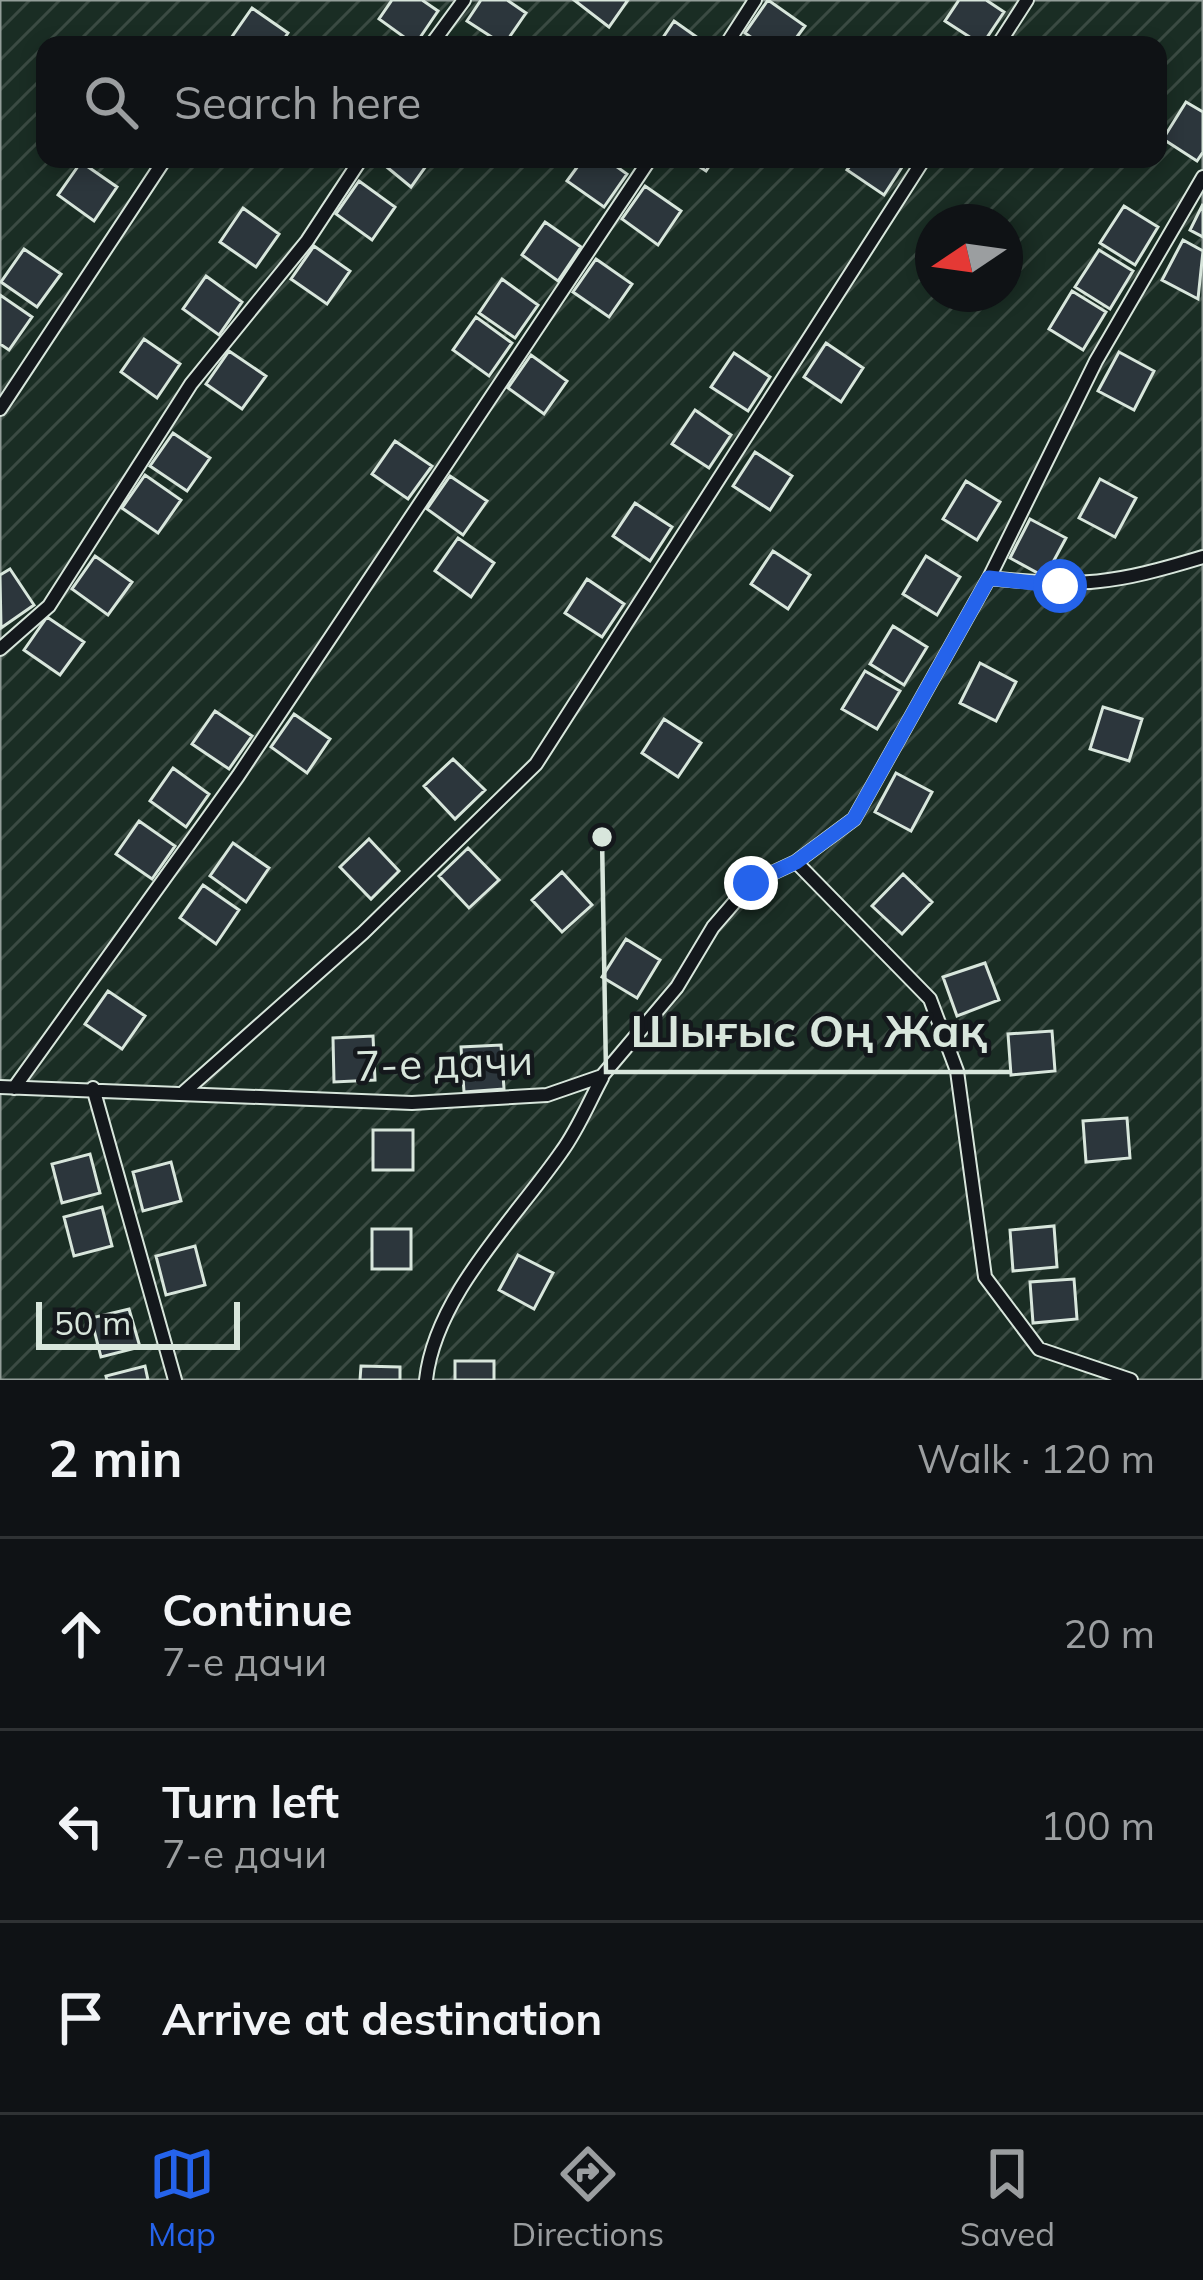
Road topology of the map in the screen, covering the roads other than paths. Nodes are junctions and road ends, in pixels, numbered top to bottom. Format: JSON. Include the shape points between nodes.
{"nodes":[{"id":1,"x":464,"y":0,"type":"edge"},
{"id":2,"x":755,"y":0,"type":"edge"},
{"id":3,"x":1027,"y":0,"type":"edge"},
{"id":4,"x":438,"y":36,"type":"edge"},
{"id":5,"x":732,"y":36,"type":"edge"},
{"id":6,"x":1004,"y":36,"type":"edge"},
{"id":7,"x":159,"y":168,"type":"edge"},
{"id":8,"x":355,"y":168,"type":"edge"},
{"id":9,"x":644,"y":168,"type":"edge"},
{"id":10,"x":919,"y":168,"type":"edge"},
{"id":11,"x":1203,"y":177,"type":"edge"},
{"id":12,"x":0,"y":409,"type":"edge"},
{"id":13,"x":1203,"y":557,"type":"edge"},
{"id":14,"x":989,"y":578,"type":"junction"},
{"id":15,"x":0,"y":649,"type":"edge"},
{"id":16,"x":796,"y":862,"type":"junction"},
{"id":17,"x":602,"y":1076,"type":"junction"},
{"id":18,"x":7,"y":1088,"type":"edge"},
{"id":19,"x":93,"y":1088,"type":"junction"},
{"id":20,"x":183,"y":1093,"type":"junction"},
{"id":21,"x":175,"y":1380,"type":"edge"},
{"id":22,"x":426,"y":1380,"type":"edge"},
{"id":23,"x":1131,"y":1380,"type":"edge"}],
"edges":[{"from":1,"to":4,"type":"lane"},
{"from":2,"to":5,"type":"lane"},
{"from":3,"to":6,"type":"lane"},
{"from":7,"to":12,"type":"lane"},
{"from":8,"to":15,"type":"lane","via":[[308,241],[191,384],[50,606]]},
{"from":9,"to":18,"type":"lane","via":[[238,776]]},
{"from":10,"to":20,"type":"lane","via":[[536,764]]},
{"from":11,"to":14,"type":"lane","via":[[1096,361]]},
{"from":13,"to":14,"type":"lane","via":[[1115,584]]},
{"from":14,"to":16,"type":"lane","via":[[854,819]]},
{"from":16,"to":17,"type":"lane","via":[[751,883]]},
{"from":16,"to":23,"type":"lane","via":[[930,999],[957,1071],[985,1276],[1040,1349]]},
{"from":17,"to":20,"type":"lane","name":"7-е дачи","via":[[547,1094],[412,1103]]},
{"from":17,"to":22,"type":"lane","via":[[566,1145],[459,1295],[429,1355]]},
{"from":18,"to":19,"type":"lane","name":"7-е дачи"},
{"from":19,"to":20,"type":"lane","name":"7-е дачи"},
{"from":19,"to":21,"type":"lane"}]}
